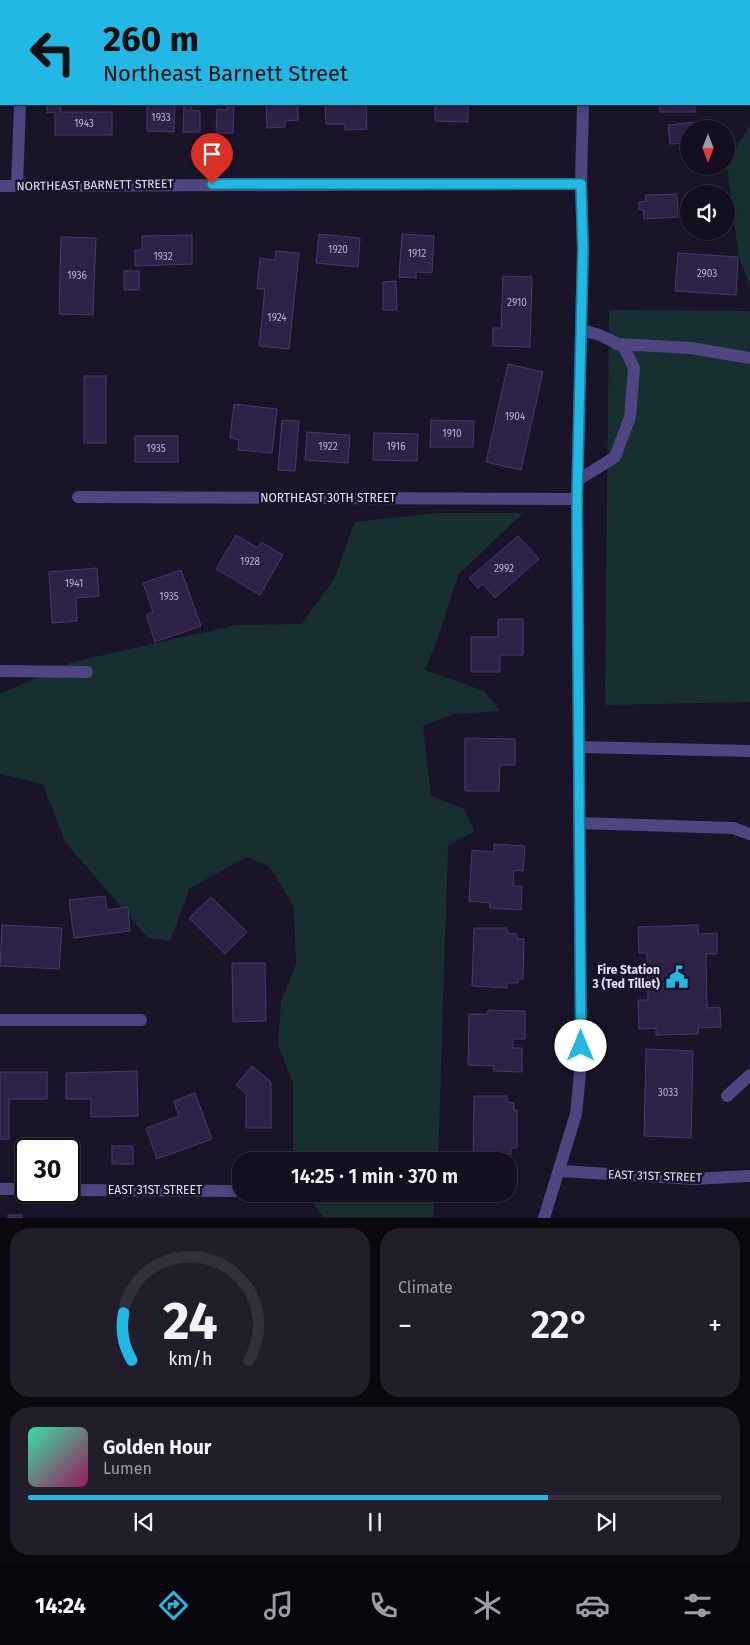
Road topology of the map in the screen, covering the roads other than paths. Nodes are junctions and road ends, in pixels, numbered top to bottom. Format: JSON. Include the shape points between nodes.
{"nodes":[{"id":1,"x":20,"y":105,"type":"edge"},
{"id":2,"x":583,"y":105,"type":"edge"},
{"id":3,"x":581,"y":184,"type":"junction"},
{"id":4,"x":0,"y":186,"type":"edge"},
{"id":5,"x":17,"y":186,"type":"junction"},
{"id":6,"x":581,"y":330,"type":"junction"},
{"id":7,"x":617,"y":344,"type":"junction"},
{"id":8,"x":750,"y":358,"type":"edge"},
{"id":9,"x":578,"y":480,"type":"junction"},
{"id":10,"x":78,"y":497,"type":"dead end"},
{"id":11,"x":577,"y":499,"type":"junction"},
{"id":12,"x":0,"y":671,"type":"edge"},
{"id":13,"x":87,"y":672,"type":"dead end"},
{"id":14,"x":579,"y":747,"type":"junction"},
{"id":15,"x":750,"y":751,"type":"edge"},
{"id":16,"x":580,"y":823,"type":"junction"},
{"id":17,"x":750,"y":834,"type":"edge"},
{"id":18,"x":0,"y":1020,"type":"edge"},
{"id":19,"x":141,"y":1020,"type":"dead end"},
{"id":20,"x":750,"y":1075,"type":"edge"},
{"id":21,"x":728,"y":1096,"type":"dead end"},
{"id":22,"x":560,"y":1171,"type":"junction"},
{"id":23,"x":750,"y":1176,"type":"edge"},
{"id":24,"x":0,"y":1189,"type":"edge"},
{"id":25,"x":15,"y":1189,"type":"edge"},
{"id":26,"x":80,"y":1190,"type":"edge"},
{"id":27,"x":232,"y":1190,"type":"edge"},
{"id":28,"x":544,"y":1218,"type":"edge"}],
"edges":[{"from":1,"to":5,"type":"street"},
{"from":2,"to":3,"type":"street"},
{"from":3,"to":5,"type":"street","name":"NORTHEAST BARNETT STREET"},
{"from":3,"to":6,"type":"street"},
{"from":4,"to":5,"type":"street","name":"NORTHEAST BARNETT STREET"},
{"from":6,"to":7,"type":"street"},
{"from":6,"to":9,"type":"street"},
{"from":7,"to":8,"type":"street","via":[[690,348]]},
{"from":7,"to":9,"type":"street","via":[[624,347],[634,368],[630,417],[615,456]]},
{"from":9,"to":11,"type":"street"},
{"from":10,"to":11,"type":"street","name":"NORTHEAST 30TH STREET"},
{"from":11,"to":14,"type":"street"},
{"from":12,"to":13,"type":"street"},
{"from":14,"to":15,"type":"street"},
{"from":14,"to":16,"type":"street"},
{"from":16,"to":17,"type":"street","via":[[733,828]]},
{"from":16,"to":22,"type":"street","via":[[581,1063],[576,1114]]},
{"from":18,"to":19,"type":"street"},
{"from":20,"to":21,"type":"street"},
{"from":22,"to":23,"type":"street","name":"EAST 31ST STREET","via":[[694,1179]]},
{"from":22,"to":28,"type":"street"},
{"from":24,"to":25,"type":"street"},
{"from":26,"to":27,"type":"street","name":"EAST 31ST STREET"}]}
